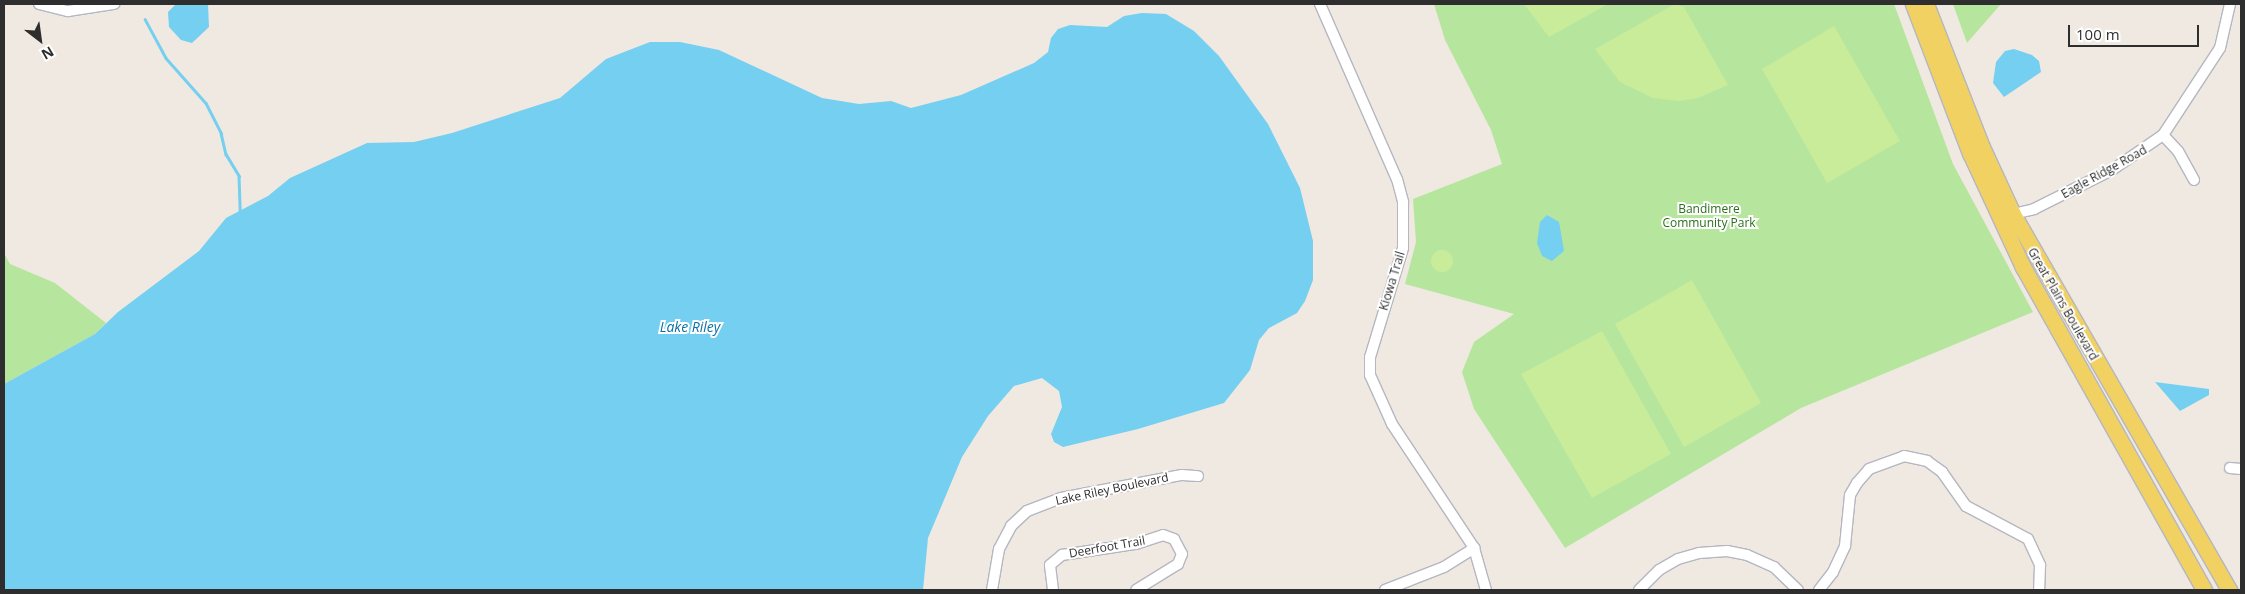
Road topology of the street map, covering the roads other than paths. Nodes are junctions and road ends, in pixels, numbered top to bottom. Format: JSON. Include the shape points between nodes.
{"nodes":[{"id":1,"x":39,"y":4,"type":"edge"},
{"id":2,"x":114,"y":4,"type":"edge"},
{"id":3,"x":1320,"y":4,"type":"edge"},
{"id":4,"x":1913,"y":4,"type":"edge"},
{"id":5,"x":1926,"y":4,"type":"edge"},
{"id":6,"x":2230,"y":4,"type":"edge"},
{"id":7,"x":2163,"y":135,"type":"junction"},
{"id":8,"x":2194,"y":180,"type":"dead end"},
{"id":9,"x":2013,"y":214,"type":"junction"},
{"id":10,"x":2230,"y":468,"type":"dead end"},
{"id":11,"x":2241,"y":469,"type":"edge"},
{"id":12,"x":1198,"y":476,"type":"dead end"},
{"id":13,"x":1474,"y":548,"type":"junction"},
{"id":14,"x":992,"y":590,"type":"edge"},
{"id":15,"x":1053,"y":590,"type":"edge"},
{"id":16,"x":1136,"y":590,"type":"edge"},
{"id":17,"x":1385,"y":590,"type":"edge"},
{"id":18,"x":1486,"y":590,"type":"edge"},
{"id":19,"x":1640,"y":590,"type":"edge"},
{"id":20,"x":1798,"y":590,"type":"edge"},
{"id":21,"x":1819,"y":590,"type":"edge"},
{"id":22,"x":2038,"y":590,"type":"edge"},
{"id":23,"x":2204,"y":590,"type":"edge"},
{"id":24,"x":2229,"y":590,"type":"edge"}],
"edges":[{"from":1,"to":2,"type":"street","via":[[68,11]]},
{"from":3,"to":13,"type":"street","name":"Kiowa Trail","via":[[1397,179],[1403,202],[1403,248],[1370,357],[1370,374],[1392,424]]},
{"from":4,"to":23,"type":"main road","name":"Great Plains Boulevard","via":[[1970,153],[2015,252]]},
{"from":5,"to":9,"type":"main road","name":"Great Plains Boulevard","via":[[1982,147]]},
{"from":6,"to":7,"type":"street","name":"Eagle Ridge Road","via":[[2220,48]]},
{"from":7,"to":8,"type":"street","via":[[2178,150]]},
{"from":7,"to":9,"type":"street","name":"Eagle Ridge Road","via":[[2112,170],[2034,209]]},
{"from":9,"to":24,"type":"main road","name":"Great Plains Boulevard"},
{"from":10,"to":11,"type":"street"},
{"from":12,"to":14,"type":"street","name":"Lake Riley Boulevard","via":[[1182,475],[1071,496],[1027,511],[1011,526],[999,549]]},
{"from":13,"to":17,"type":"street","via":[[1444,567]]},
{"from":13,"to":18,"type":"street","name":"Kiowa Trail"},
{"from":15,"to":16,"type":"street","name":"Deerfoot Trail","via":[[1050,565],[1062,555],[1136,544],[1163,535],[1174,539],[1181,548],[1178,564]]},
{"from":19,"to":20,"type":"street","via":[[1659,570],[1678,559],[1698,553],[1727,552],[1747,555],[1774,567]]},
{"from":21,"to":22,"type":"street","via":[[1833,572],[1845,546],[1850,495],[1857,483],[1869,469],[1904,456],[1926,461],[1942,472],[1966,506],[2028,539],[2040,565]]}]}
